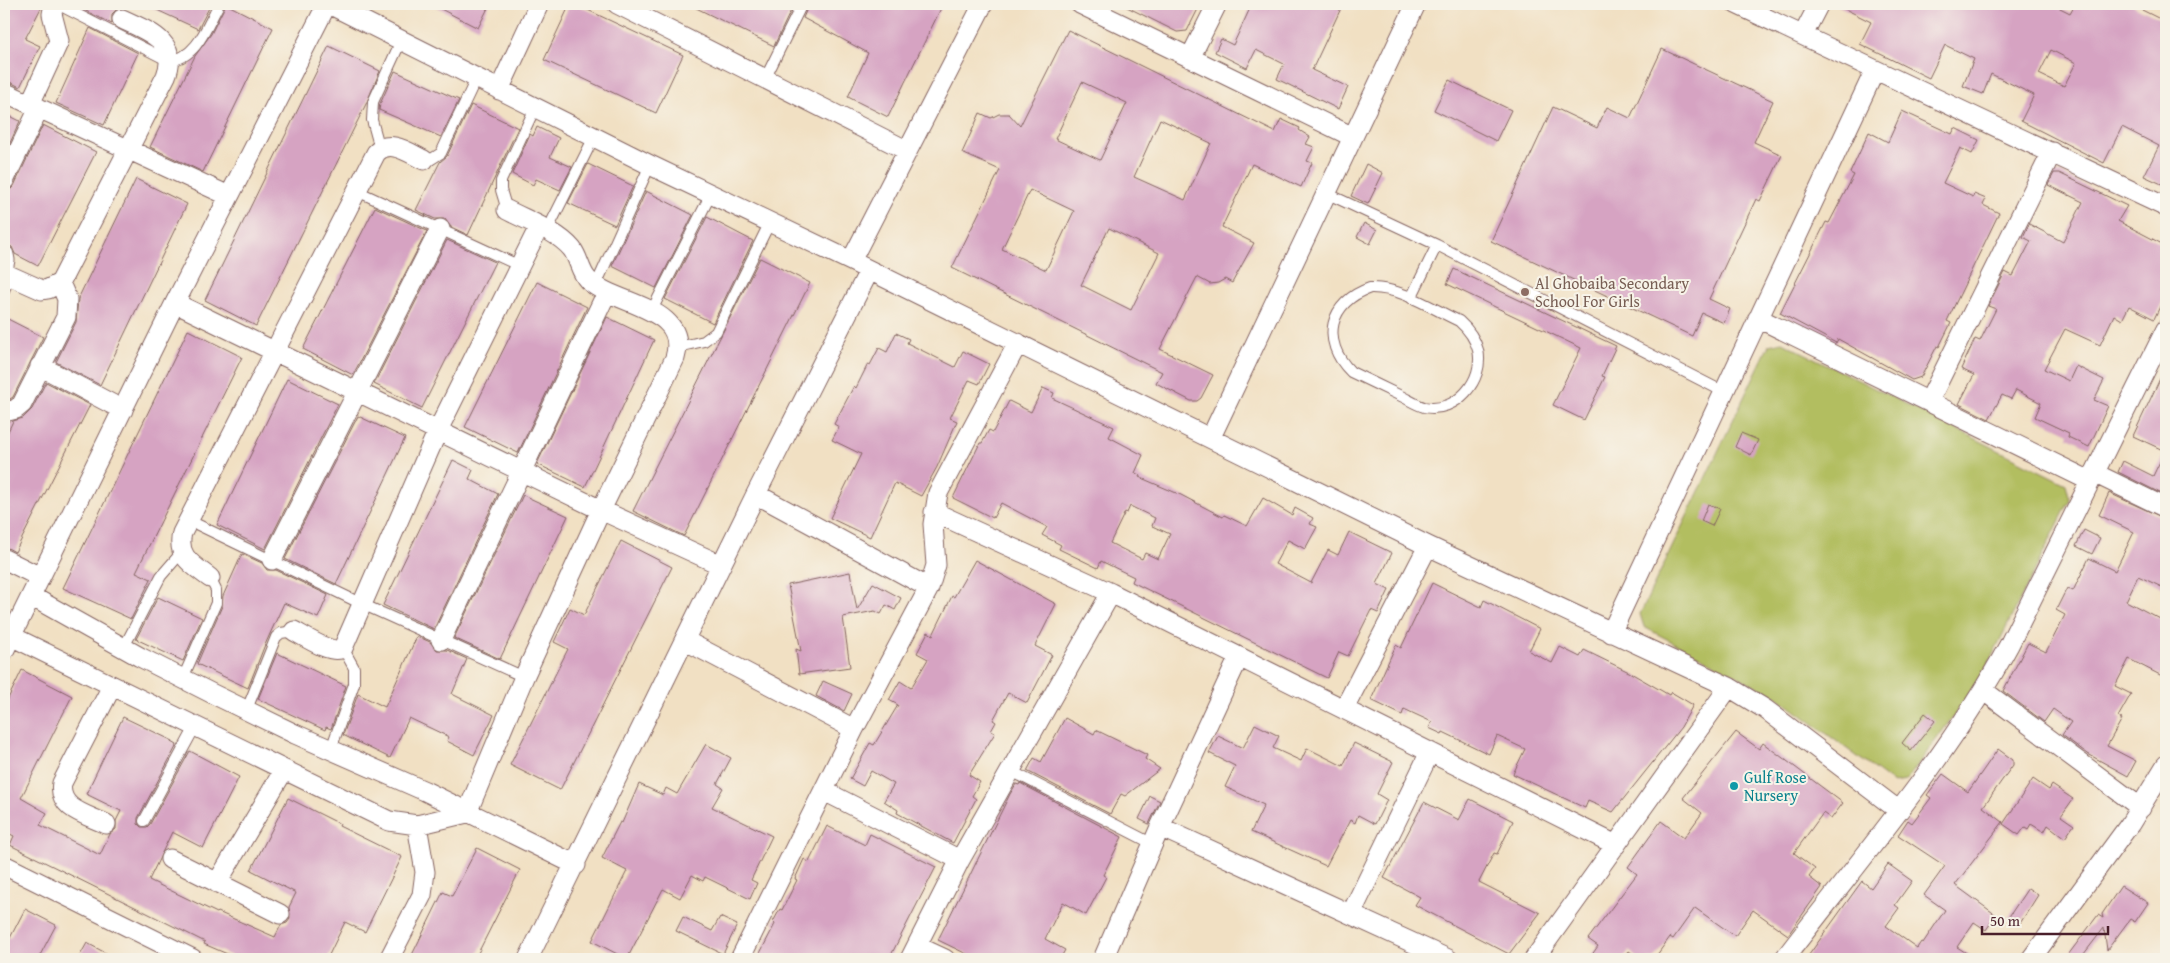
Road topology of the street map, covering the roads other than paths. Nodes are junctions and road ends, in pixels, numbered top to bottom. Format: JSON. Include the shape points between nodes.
{"nodes":[{"id":1,"x":56,"y":4,"type":"edge"},
{"id":2,"x":219,"y":4,"type":"edge"},
{"id":3,"x":328,"y":4,"type":"edge"},
{"id":4,"x":539,"y":4,"type":"edge"},
{"id":5,"x":617,"y":4,"type":"edge"},
{"id":6,"x":802,"y":4,"type":"edge"},
{"id":7,"x":983,"y":4,"type":"edge"},
{"id":8,"x":1080,"y":4,"type":"edge"},
{"id":9,"x":1216,"y":4,"type":"edge"},
{"id":10,"x":1416,"y":4,"type":"edge"},
{"id":11,"x":1736,"y":4,"type":"edge"},
{"id":12,"x":1819,"y":4,"type":"edge"},
{"id":13,"x":122,"y":19,"type":"dead end"},
{"id":14,"x":1803,"y":35,"type":"junction"},
{"id":15,"x":401,"y":41,"type":"junction"},
{"id":16,"x":1190,"y":58,"type":"junction"},
{"id":17,"x":169,"y":61,"type":"junction"},
{"id":18,"x":1875,"y":70,"type":"junction"},
{"id":19,"x":476,"y":79,"type":"junction"},
{"id":20,"x":765,"y":79,"type":"junction"},
{"id":21,"x":499,"y":90,"type":"junction"},
{"id":22,"x":4,"y":92,"type":"edge"},
{"id":23,"x":34,"y":106,"type":"junction"},
{"id":24,"x":535,"y":108,"type":"junction"},
{"id":25,"x":594,"y":137,"type":"junction"},
{"id":26,"x":1353,"y":137,"type":"junction"},
{"id":27,"x":380,"y":149,"type":"junction"},
{"id":28,"x":906,"y":150,"type":"junction"},
{"id":29,"x":128,"y":151,"type":"junction"},
{"id":30,"x":2052,"y":152,"type":"junction"},
{"id":31,"x":424,"y":160,"type":"joint"},
{"id":32,"x":650,"y":166,"type":"junction"},
{"id":33,"x":4,"y":181,"type":"edge"},
{"id":34,"x":356,"y":191,"type":"junction"},
{"id":35,"x":1326,"y":193,"type":"junction"},
{"id":36,"x":711,"y":194,"type":"junction"},
{"id":37,"x":229,"y":196,"type":"junction"},
{"id":38,"x":2166,"y":207,"type":"edge"},
{"id":39,"x":507,"y":210,"type":"joint"},
{"id":40,"x":770,"y":222,"type":"junction"},
{"id":41,"x":440,"y":229,"type":"junction"},
{"id":42,"x":543,"y":229,"type":"junction"},
{"id":43,"x":1437,"y":245,"type":"junction"},
{"id":44,"x":4,"y":255,"type":"edge"},
{"id":45,"x":851,"y":261,"type":"junction"},
{"id":46,"x":520,"y":266,"type":"junction"},
{"id":47,"x":869,"y":271,"type":"junction"},
{"id":48,"x":5,"y":276,"type":"edge"},
{"id":49,"x":60,"y":283,"type":"junction"},
{"id":50,"x":602,"y":288,"type":"junction"},
{"id":51,"x":1411,"y":298,"type":"junction"},
{"id":52,"x":175,"y":303,"type":"junction"},
{"id":53,"x":651,"y":312,"type":"junction"},
{"id":54,"x":1758,"y":318,"type":"junction"},
{"id":55,"x":2166,"y":329,"type":"edge"},
{"id":56,"x":1018,"y":343,"type":"junction"},
{"id":57,"x":678,"y":347,"type":"junction"},
{"id":58,"x":274,"y":352,"type":"junction"},
{"id":59,"x":40,"y":366,"type":"junction"},
{"id":60,"x":357,"y":391,"type":"junction"},
{"id":61,"x":1724,"y":392,"type":"junction"},
{"id":62,"x":1929,"y":401,"type":"junction"},
{"id":63,"x":123,"y":410,"type":"junction"},
{"id":64,"x":4,"y":412,"type":"edge"},
{"id":65,"x":438,"y":430,"type":"junction"},
{"id":66,"x":1210,"y":437,"type":"junction"},
{"id":67,"x":523,"y":472,"type":"junction"},
{"id":68,"x":2092,"y":477,"type":"junction"},
{"id":69,"x":756,"y":494,"type":"junction"},
{"id":70,"x":2166,"y":508,"type":"edge"},
{"id":71,"x":601,"y":510,"type":"junction"},
{"id":72,"x":934,"y":512,"type":"junction"},
{"id":73,"x":188,"y":520,"type":"junction"},
{"id":74,"x":1428,"y":546,"type":"junction"},
{"id":75,"x":181,"y":553,"type":"junction"},
{"id":76,"x":4,"y":560,"type":"edge"},
{"id":77,"x":272,"y":560,"type":"junction"},
{"id":78,"x":721,"y":565,"type":"junction"},
{"id":79,"x":40,"y":577,"type":"junction"},
{"id":80,"x":210,"y":578,"type":"joint"},
{"id":81,"x":929,"y":588,"type":"junction"},
{"id":82,"x":1111,"y":594,"type":"junction"},
{"id":83,"x":31,"y":596,"type":"junction"},
{"id":84,"x":362,"y":604,"type":"junction"},
{"id":85,"x":294,"y":632,"type":"joint"},
{"id":86,"x":1611,"y":633,"type":"junction"},
{"id":87,"x":441,"y":640,"type":"junction"},
{"id":88,"x":686,"y":641,"type":"junction"},
{"id":89,"x":7,"y":644,"type":"edge"},
{"id":90,"x":124,"y":648,"type":"junction"},
{"id":91,"x":343,"y":648,"type":"junction"},
{"id":92,"x":1239,"y":657,"type":"junction"},
{"id":93,"x":524,"y":677,"type":"junction"},
{"id":94,"x":183,"y":678,"type":"junction"},
{"id":95,"x":112,"y":686,"type":"junction"},
{"id":96,"x":1729,"y":687,"type":"junction"},
{"id":97,"x":1984,"y":691,"type":"junction"},
{"id":98,"x":247,"y":709,"type":"junction"},
{"id":99,"x":1344,"y":709,"type":"junction"},
{"id":100,"x":195,"y":727,"type":"junction"},
{"id":101,"x":854,"y":729,"type":"junction"},
{"id":102,"x":331,"y":749,"type":"junction"},
{"id":103,"x":1430,"y":752,"type":"junction"},
{"id":104,"x":2166,"y":765,"type":"edge"},
{"id":105,"x":284,"y":770,"type":"junction"},
{"id":106,"x":1011,"y":771,"type":"junction"},
{"id":107,"x":824,"y":791,"type":"junction"},
{"id":108,"x":2141,"y":808,"type":"junction"},
{"id":109,"x":1898,"y":810,"type":"junction"},
{"id":110,"x":467,"y":813,"type":"junction"},
{"id":111,"x":144,"y":821,"type":"dead end"},
{"id":112,"x":106,"y":824,"type":"dead end"},
{"id":113,"x":417,"y":825,"type":"junction"},
{"id":114,"x":1157,"y":835,"type":"junction"},
{"id":115,"x":1616,"y":845,"type":"junction"},
{"id":116,"x":170,"y":859,"type":"dead end"},
{"id":117,"x":960,"y":860,"type":"junction"},
{"id":118,"x":4,"y":865,"type":"edge"},
{"id":119,"x":576,"y":865,"type":"junction"},
{"id":120,"x":217,"y":883,"type":"junction"},
{"id":121,"x":280,"y":914,"type":"dead end"},
{"id":122,"x":1351,"y":914,"type":"junction"},
{"id":123,"x":914,"y":953,"type":"edge"},
{"id":124,"x":193,"y":959,"type":"edge"},
{"id":125,"x":389,"y":959,"type":"edge"},
{"id":126,"x":528,"y":959,"type":"edge"},
{"id":127,"x":740,"y":959,"type":"edge"},
{"id":128,"x":945,"y":959,"type":"edge"},
{"id":129,"x":1103,"y":959,"type":"edge"},
{"id":130,"x":1448,"y":959,"type":"edge"},
{"id":131,"x":1534,"y":959,"type":"edge"},
{"id":132,"x":1784,"y":959,"type":"edge"},
{"id":133,"x":2031,"y":959,"type":"edge"}],
"edges":[{"from":1,"to":17,"type":"lane"},
{"from":1,"to":23,"type":"street","via":[[52,14],[59,41]]},
{"from":2,"to":17,"type":"lane","via":[[192,51],[185,57]]},
{"from":3,"to":15,"type":"street"},
{"from":3,"to":37,"type":"street"},
{"from":4,"to":21,"type":"street"},
{"from":5,"to":20,"type":"street"},
{"from":6,"to":20,"type":"lane"},
{"from":7,"to":28,"type":"street"},
{"from":8,"to":16,"type":"street"},
{"from":9,"to":16,"type":"street"},
{"from":10,"to":26,"type":"street"},
{"from":11,"to":14,"type":"street"},
{"from":12,"to":14,"type":"street"},
{"from":13,"to":17,"type":"street","via":[[156,36],[168,52]]},
{"from":14,"to":18,"type":"street"},
{"from":15,"to":19,"type":"street"},
{"from":15,"to":27,"type":"lane","via":[[373,102],[372,120]]},
{"from":16,"to":26,"type":"street"},
{"from":17,"to":29,"type":"street","via":[[166,76]]},
{"from":18,"to":30,"type":"street"},
{"from":18,"to":54,"type":"street"},
{"from":19,"to":21,"type":"street"},
{"from":19,"to":31,"type":"lane","via":[[440,153]]},
{"from":20,"to":28,"type":"street"},
{"from":21,"to":24,"type":"street"},
{"from":22,"to":23,"type":"street"},
{"from":23,"to":29,"type":"street"},
{"from":23,"to":33,"type":"street"},
{"from":24,"to":25,"type":"street"},
{"from":24,"to":39,"type":"lane","via":[[502,181],[501,190]]},
{"from":25,"to":32,"type":"street"},
{"from":25,"to":42,"type":"lane"},
{"from":26,"to":35,"type":"street"},
{"from":27,"to":31,"type":"street","via":[[391,146]]},
{"from":27,"to":34,"type":"street"},
{"from":28,"to":45,"type":"street"},
{"from":29,"to":37,"type":"street"},
{"from":29,"to":49,"type":"street"},
{"from":30,"to":38,"type":"street"},
{"from":30,"to":62,"type":"street"},
{"from":32,"to":36,"type":"street"},
{"from":32,"to":50,"type":"lane"},
{"from":34,"to":41,"type":"lane"},
{"from":34,"to":58,"type":"street"},
{"from":35,"to":43,"type":"lane"},
{"from":35,"to":66,"type":"street"},
{"from":36,"to":40,"type":"street"},
{"from":36,"to":53,"type":"lane"},
{"from":37,"to":52,"type":"street"},
{"from":39,"to":42,"type":"street"},
{"from":40,"to":45,"type":"street"},
{"from":40,"to":57,"type":"lane","via":[[716,332],[704,341]]},
{"from":41,"to":46,"type":"lane"},
{"from":41,"to":60,"type":"street"},
{"from":42,"to":46,"type":"street"},
{"from":42,"to":50,"type":"street","via":[[568,244],[587,279]]},
{"from":43,"to":51,"type":"lane"},
{"from":43,"to":61,"type":"lane"},
{"from":44,"to":48,"type":"street"},
{"from":45,"to":47,"type":"street"},
{"from":46,"to":65,"type":"street"},
{"from":47,"to":56,"type":"street"},
{"from":47,"to":69,"type":"street"},
{"from":48,"to":49,"type":"street","via":[[42,290]]},
{"from":49,"to":59,"type":"street","via":[[67,299],[66,317]]},
{"from":50,"to":53,"type":"street"},
{"from":50,"to":67,"type":"street"},
{"from":51,"to":51,"type":"lane","via":[[1382,288],[1370,288],[1349,298],[1338,312],[1332,341],[1342,363],[1351,372],[1423,407],[1446,405],[1457,400],[1473,384],[1478,350],[1474,339],[1459,321]]},
{"from":52,"to":58,"type":"street"},
{"from":52,"to":63,"type":"street"},
{"from":53,"to":57,"type":"street","via":[[672,326]]},
{"from":54,"to":61,"type":"street"},
{"from":54,"to":62,"type":"street"},
{"from":55,"to":68,"type":"street"},
{"from":56,"to":66,"type":"street"},
{"from":56,"to":72,"type":"street","via":[[942,485]]},
{"from":57,"to":71,"type":"street"},
{"from":58,"to":60,"type":"street"},
{"from":58,"to":73,"type":"street"},
{"from":59,"to":63,"type":"street"},
{"from":59,"to":64,"type":"street","via":[[19,407]]},
{"from":60,"to":65,"type":"street"},
{"from":60,"to":77,"type":"street"},
{"from":61,"to":86,"type":"street"},
{"from":62,"to":68,"type":"street"},
{"from":63,"to":79,"type":"street"},
{"from":65,"to":67,"type":"street"},
{"from":65,"to":84,"type":"street"},
{"from":66,"to":74,"type":"street"},
{"from":67,"to":71,"type":"street"},
{"from":67,"to":87,"type":"street"},
{"from":68,"to":70,"type":"street"},
{"from":68,"to":97,"type":"street"},
{"from":69,"to":78,"type":"street"},
{"from":69,"to":81,"type":"street"},
{"from":71,"to":78,"type":"street"},
{"from":71,"to":93,"type":"street"},
{"from":72,"to":81,"type":"street","via":[[936,565]]},
{"from":72,"to":82,"type":"street"},
{"from":73,"to":75,"type":"street","via":[[179,543]]},
{"from":73,"to":77,"type":"lane"},
{"from":74,"to":86,"type":"street"},
{"from":74,"to":99,"type":"street"},
{"from":75,"to":80,"type":"street","via":[[186,561]]},
{"from":75,"to":90,"type":"lane","via":[[161,576]]},
{"from":76,"to":79,"type":"street"},
{"from":77,"to":84,"type":"lane"},
{"from":78,"to":88,"type":"street"},
{"from":79,"to":83,"type":"street"},
{"from":80,"to":94,"type":"lane","via":[[216,590],[216,603]]},
{"from":81,"to":101,"type":"street"},
{"from":82,"to":92,"type":"street"},
{"from":82,"to":106,"type":"street"},
{"from":83,"to":89,"type":"street"},
{"from":83,"to":90,"type":"street"},
{"from":84,"to":87,"type":"lane"},
{"from":84,"to":91,"type":"street"},
{"from":85,"to":91,"type":"street","via":[[331,650]]},
{"from":85,"to":98,"type":"lane","via":[[281,633],[276,637]]},
{"from":86,"to":96,"type":"street"},
{"from":87,"to":93,"type":"lane"},
{"from":88,"to":101,"type":"street"},
{"from":88,"to":119,"type":"street"},
{"from":89,"to":95,"type":"street"},
{"from":90,"to":94,"type":"street"},
{"from":91,"to":102,"type":"lane","via":[[354,668],[354,684]]},
{"from":92,"to":99,"type":"street"},
{"from":92,"to":114,"type":"street"},
{"from":93,"to":110,"type":"street"},
{"from":94,"to":98,"type":"street"},
{"from":95,"to":100,"type":"street"},
{"from":95,"to":112,"type":"street","via":[[60,790],[69,807]]},
{"from":96,"to":109,"type":"street","via":[[1770,713]]},
{"from":96,"to":115,"type":"street"},
{"from":97,"to":108,"type":"street"},
{"from":97,"to":109,"type":"street"},
{"from":98,"to":102,"type":"street"},
{"from":99,"to":103,"type":"street"},
{"from":100,"to":105,"type":"street"},
{"from":100,"to":111,"type":"lane"},
{"from":101,"to":107,"type":"street"},
{"from":102,"to":110,"type":"street"},
{"from":103,"to":115,"type":"street"},
{"from":103,"to":122,"type":"street"},
{"from":104,"to":108,"type":"street"},
{"from":105,"to":113,"type":"street","via":[[389,821]]},
{"from":105,"to":120,"type":"street"},
{"from":106,"to":114,"type":"lane"},
{"from":106,"to":117,"type":"street"},
{"from":107,"to":117,"type":"street"},
{"from":107,"to":127,"type":"street"},
{"from":108,"to":133,"type":"street"},
{"from":109,"to":132,"type":"street"},
{"from":110,"to":113,"type":"street"},
{"from":110,"to":119,"type":"street"},
{"from":113,"to":125,"type":"street","via":[[425,872],[422,895]]},
{"from":114,"to":122,"type":"street"},
{"from":114,"to":129,"type":"street"},
{"from":115,"to":131,"type":"street"},
{"from":116,"to":120,"type":"street"},
{"from":117,"to":123,"type":"street"},
{"from":118,"to":124,"type":"street"},
{"from":119,"to":126,"type":"street"},
{"from":120,"to":121,"type":"street"},
{"from":122,"to":130,"type":"street"},
{"from":123,"to":128,"type":"street"}]}
